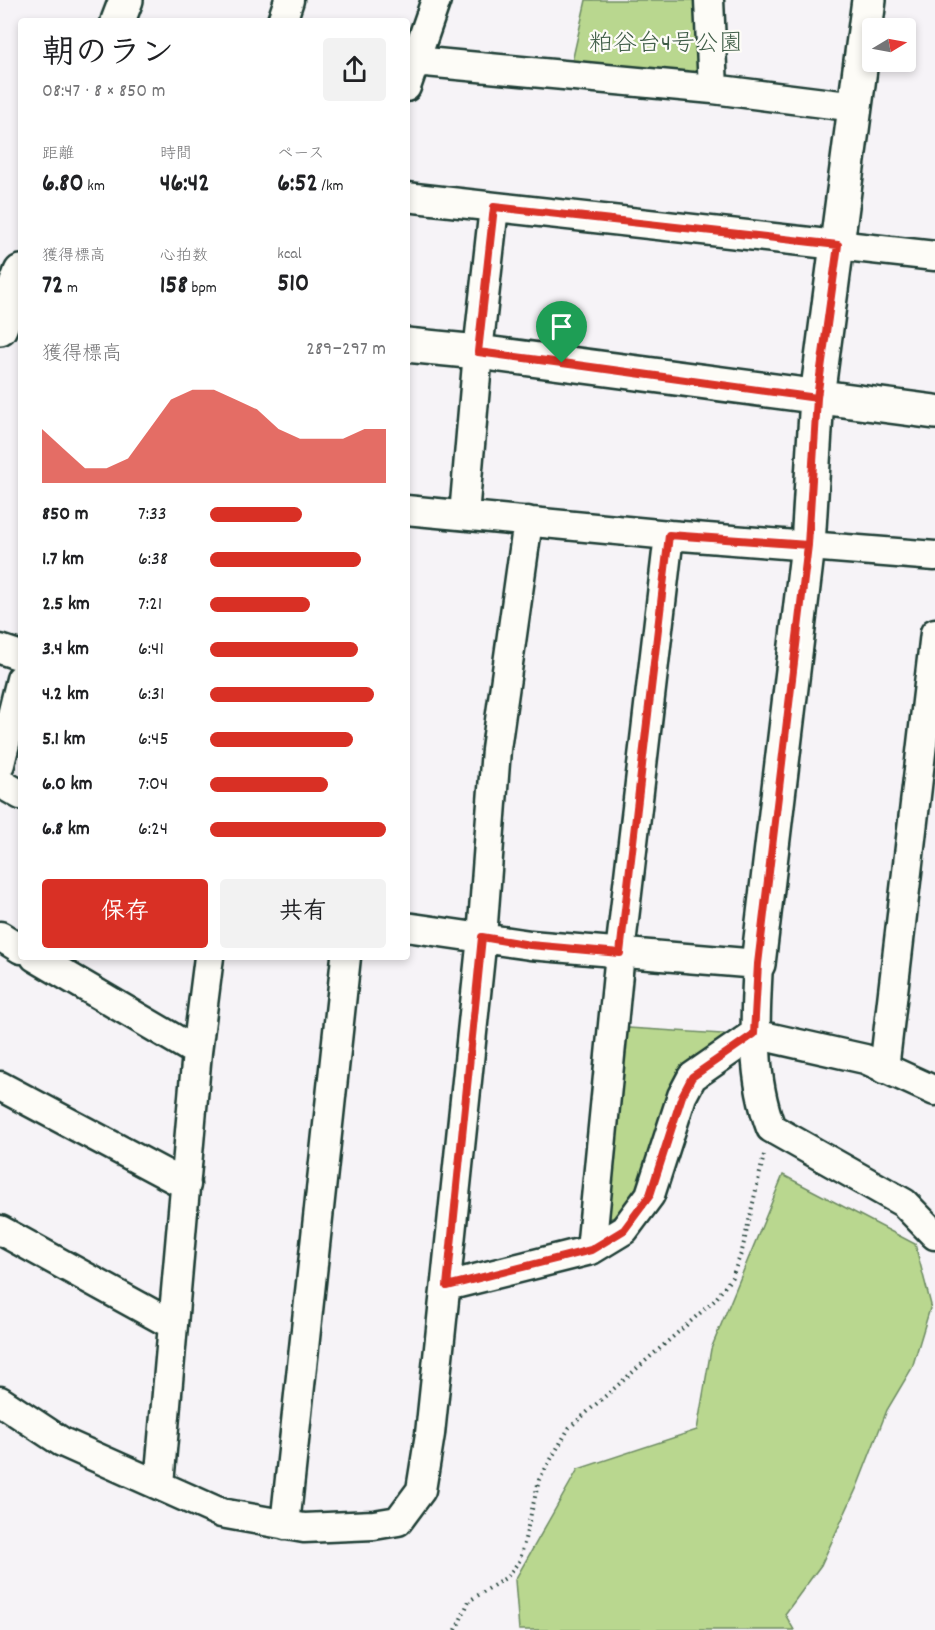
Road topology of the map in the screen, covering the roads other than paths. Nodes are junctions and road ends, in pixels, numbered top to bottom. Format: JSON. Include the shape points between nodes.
{"nodes":[{"id":1,"x":126,"y":0,"type":"edge"},
{"id":2,"x":289,"y":0,"type":"edge"},
{"id":3,"x":436,"y":0,"type":"edge"},
{"id":4,"x":709,"y":0,"type":"edge"},
{"id":5,"x":869,"y":0,"type":"edge"},
{"id":6,"x":119,"y":18,"type":"edge"},
{"id":7,"x":283,"y":18,"type":"edge"},
{"id":8,"x":415,"y":61,"type":"junction"},
{"id":9,"x":410,"y":75,"type":"edge"},
{"id":10,"x":712,"y":89,"type":"junction"},
{"id":11,"x":856,"y":107,"type":"junction"},
{"id":12,"x":410,"y":197,"type":"edge"},
{"id":13,"x":494,"y":207,"type":"junction"},
{"id":14,"x":838,"y":245,"type":"junction"},
{"id":15,"x":935,"y":256,"type":"edge"},
{"id":16,"x":18,"y":282,"type":"edge"},
{"id":17,"x":7,"y":315,"type":"edge"},
{"id":18,"x":410,"y":345,"type":"edge"},
{"id":19,"x":478,"y":352,"type":"junction"},
{"id":20,"x":817,"y":398,"type":"junction"},
{"id":21,"x":935,"y":412,"type":"edge"},
{"id":22,"x":410,"y":510,"type":"edge"},
{"id":23,"x":464,"y":515,"type":"junction"},
{"id":24,"x":528,"y":521,"type":"junction"},
{"id":25,"x":669,"y":535,"type":"junction"},
{"id":26,"x":808,"y":545,"type":"junction"},
{"id":27,"x":935,"y":556,"type":"edge"},
{"id":28,"x":935,"y":633,"type":"edge"},
{"id":29,"x":0,"y":649,"type":"edge"},
{"id":30,"x":18,"y":655,"type":"edge"},
{"id":31,"x":18,"y":691,"type":"edge"},
{"id":32,"x":0,"y":764,"type":"edge"},
{"id":33,"x":0,"y":783,"type":"edge"},
{"id":34,"x":18,"y":793,"type":"edge"},
{"id":35,"x":410,"y":928,"type":"edge"},
{"id":36,"x":0,"y":936,"type":"edge"},
{"id":37,"x":482,"y":937,"type":"junction"},
{"id":38,"x":18,"y":947,"type":"edge"},
{"id":39,"x":620,"y":953,"type":"junction"},
{"id":40,"x":40,"y":960,"type":"edge"},
{"id":41,"x":208,"y":960,"type":"edge"},
{"id":42,"x":346,"y":960,"type":"edge"},
{"id":43,"x":758,"y":964,"type":"junction"},
{"id":44,"x":754,"y":1034,"type":"junction"},
{"id":45,"x":197,"y":1053,"type":"junction"},
{"id":46,"x":884,"y":1069,"type":"junction"},
{"id":47,"x":0,"y":1086,"type":"edge"},
{"id":48,"x":935,"y":1091,"type":"edge"},
{"id":49,"x":186,"y":1185,"type":"junction"},
{"id":50,"x":0,"y":1230,"type":"edge"},
{"id":51,"x":935,"y":1235,"type":"edge"},
{"id":52,"x":591,"y":1250,"type":"junction"},
{"id":53,"x":447,"y":1286,"type":"junction"},
{"id":54,"x":173,"y":1325,"type":"junction"},
{"id":55,"x":0,"y":1401,"type":"edge"},
{"id":56,"x":159,"y":1484,"type":"junction"},
{"id":57,"x":285,"y":1526,"type":"junction"}],
"edges":[{"from":1,"to":6,"type":"street"},
{"from":2,"to":7,"type":"street"},
{"from":3,"to":8,"type":"street"},
{"from":4,"to":10,"type":"street"},
{"from":5,"to":11,"type":"street"},
{"from":8,"to":9,"type":"street"},
{"from":8,"to":10,"type":"street"},
{"from":10,"to":11,"type":"street"},
{"from":11,"to":14,"type":"street"},
{"from":12,"to":13,"type":"street"},
{"from":13,"to":14,"type":"street"},
{"from":13,"to":19,"type":"street"},
{"from":14,"to":15,"type":"street"},
{"from":14,"to":20,"type":"street"},
{"from":16,"to":17,"type":"street"},
{"from":18,"to":19,"type":"street"},
{"from":19,"to":20,"type":"street"},
{"from":19,"to":23,"type":"street"},
{"from":20,"to":21,"type":"street"},
{"from":20,"to":26,"type":"street"},
{"from":22,"to":23,"type":"street"},
{"from":23,"to":24,"type":"street"},
{"from":24,"to":25,"type":"street"},
{"from":24,"to":37,"type":"street","via":[[496,749]]},
{"from":25,"to":26,"type":"street"},
{"from":25,"to":39,"type":"street"},
{"from":26,"to":27,"type":"street"},
{"from":26,"to":43,"type":"street"},
{"from":28,"to":46,"type":"street"},
{"from":29,"to":30,"type":"street"},
{"from":31,"to":32,"type":"street"},
{"from":33,"to":34,"type":"street"},
{"from":35,"to":37,"type":"street"},
{"from":36,"to":38,"type":"street"},
{"from":37,"to":39,"type":"street"},
{"from":37,"to":53,"type":"street"},
{"from":39,"to":43,"type":"street"},
{"from":39,"to":52,"type":"street"},
{"from":40,"to":45,"type":"street"},
{"from":41,"to":45,"type":"street"},
{"from":42,"to":57,"type":"street"},
{"from":43,"to":44,"type":"street"},
{"from":44,"to":46,"type":"street","via":[[865,1059]]},
{"from":44,"to":51,"type":"street","via":[[763,1107],[771,1128],[904,1203]]},
{"from":44,"to":52,"type":"street","via":[[692,1077],[682,1096],[650,1195],[624,1230]]},
{"from":45,"to":49,"type":"street"},
{"from":46,"to":48,"type":"street"},
{"from":47,"to":49,"type":"street"},
{"from":49,"to":54,"type":"street"},
{"from":50,"to":54,"type":"street"},
{"from":52,"to":53,"type":"street"},
{"from":53,"to":57,"type":"street","via":[[421,1490],[398,1521]]},
{"from":54,"to":56,"type":"street"},
{"from":55,"to":56,"type":"street","via":[[62,1442]]},
{"from":56,"to":57,"type":"street","via":[[221,1513]]}]}
